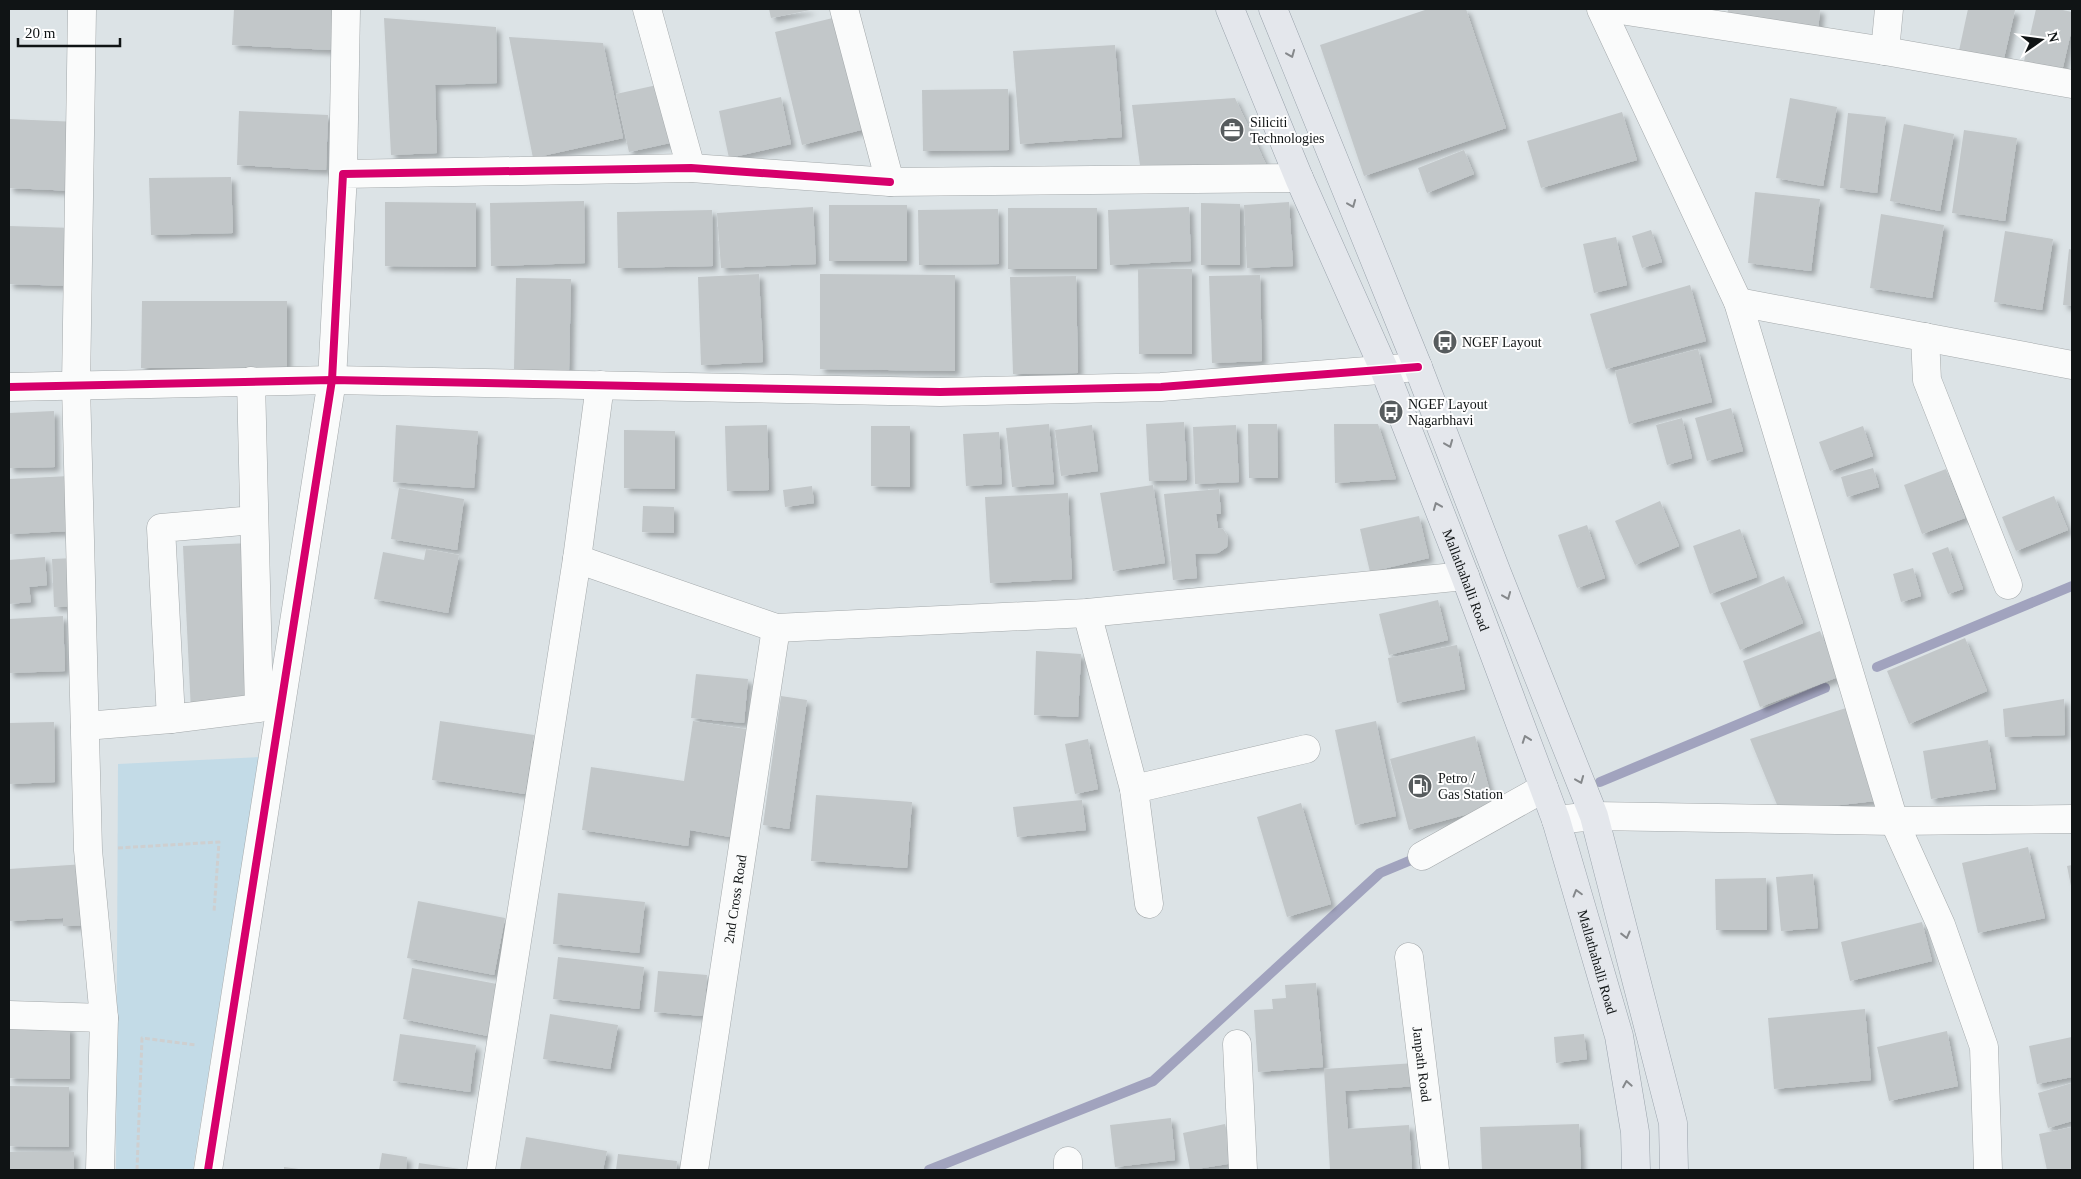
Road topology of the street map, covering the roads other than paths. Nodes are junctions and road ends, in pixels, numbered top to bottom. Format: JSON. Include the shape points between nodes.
{"nodes":[{"id":1,"x":82,"y":9,"type":"edge"},
{"id":2,"x":346,"y":9,"type":"edge"},
{"id":3,"x":647,"y":9,"type":"edge"},
{"id":4,"x":844,"y":9,"type":"edge"},
{"id":5,"x":1230,"y":9,"type":"edge"},
{"id":6,"x":1273,"y":9,"type":"edge"},
{"id":7,"x":1601,"y":9,"type":"edge"},
{"id":8,"x":1614,"y":9,"type":"edge"},
{"id":9,"x":1889,"y":9,"type":"edge"},
{"id":10,"x":1885,"y":51,"type":"junction"},
{"id":11,"x":2072,"y":84,"type":"edge"},
{"id":12,"x":691,"y":168,"type":"junction"},
{"id":13,"x":343,"y":174,"type":"junction"},
{"id":14,"x":1299,"y":178,"type":"junction"},
{"id":15,"x":890,"y":182,"type":"junction"},
{"id":16,"x":1738,"y":302,"type":"junction"},
{"id":17,"x":1925,"y":337,"type":"junction"},
{"id":18,"x":2072,"y":366,"type":"edge"},
{"id":19,"x":1418,"y":367,"type":"junction"},
{"id":20,"x":1384,"y":369,"type":"junction"},
{"id":21,"x":332,"y":380,"type":"junction"},
{"id":22,"x":251,"y":382,"type":"junction"},
{"id":23,"x":600,"y":385,"type":"junction"},
{"id":24,"x":76,"y":386,"type":"junction"},
{"id":25,"x":9,"y":387,"type":"edge"},
{"id":26,"x":254,"y":520,"type":"junction"},
{"id":27,"x":577,"y":559,"type":"junction"},
{"id":28,"x":1465,"y":576,"type":"junction"},
{"id":29,"x":2008,"y":586,"type":"dead end"},
{"id":30,"x":1087,"y":613,"type":"junction"},
{"id":31,"x":776,"y":628,"type":"junction"},
{"id":32,"x":171,"y":719,"type":"junction"},
{"id":33,"x":85,"y":726,"type":"junction"},
{"id":34,"x":1306,"y":749,"type":"dead end"},
{"id":35,"x":1544,"y":788,"type":"junction"},
{"id":36,"x":1134,"y":789,"type":"junction"},
{"id":37,"x":1594,"y":816,"type":"junction"},
{"id":38,"x":1556,"y":820,"type":"junction"},
{"id":39,"x":2072,"y":820,"type":"edge"},
{"id":40,"x":1894,"y":821,"type":"junction"},
{"id":41,"x":1422,"y":856,"type":"dead end"},
{"id":42,"x":1149,"y":904,"type":"dead end"},
{"id":43,"x":1409,"y":957,"type":"dead end"},
{"id":44,"x":9,"y":1015,"type":"edge"},
{"id":45,"x":104,"y":1018,"type":"junction"},
{"id":46,"x":1237,"y":1044,"type":"dead end"},
{"id":47,"x":100,"y":1170,"type":"edge"},
{"id":48,"x":208,"y":1170,"type":"edge"},
{"id":49,"x":481,"y":1170,"type":"edge"},
{"id":50,"x":694,"y":1170,"type":"edge"},
{"id":51,"x":1243,"y":1170,"type":"edge"},
{"id":52,"x":1436,"y":1170,"type":"edge"},
{"id":53,"x":1636,"y":1170,"type":"edge"},
{"id":54,"x":1674,"y":1170,"type":"edge"},
{"id":55,"x":1988,"y":1170,"type":"edge"}],
"edges":[{"from":1,"to":24,"type":"street"},
{"from":2,"to":13,"type":"street"},
{"from":3,"to":12,"type":"street"},
{"from":4,"to":15,"type":"street"},
{"from":5,"to":14,"type":"main road","name":"Mallathahalli Road"},
{"from":6,"to":19,"type":"main road","one_way":true},
{"from":7,"to":16,"type":"street"},
{"from":8,"to":10,"type":"street"},
{"from":9,"to":10,"type":"street"},
{"from":10,"to":11,"type":"street"},
{"from":12,"to":13,"type":"street"},
{"from":12,"to":15,"type":"street"},
{"from":13,"to":21,"type":"street"},
{"from":14,"to":15,"type":"street"},
{"from":14,"to":20,"type":"main road","name":"Mallathahalli Road"},
{"from":16,"to":17,"type":"street"},
{"from":16,"to":40,"type":"street"},
{"from":17,"to":18,"type":"street"},
{"from":17,"to":29,"type":"street","via":[[1927,380]]},
{"from":19,"to":20,"type":"street"},
{"from":19,"to":37,"type":"main road","one_way":true},
{"from":20,"to":23,"type":"street","via":[[1161,387],[979,391]]},
{"from":28,"to":20,"type":"main road","name":"Mallathahalli Road","one_way":true},
{"from":21,"to":22,"type":"street"},
{"from":21,"to":23,"type":"street"},
{"from":21,"to":48,"type":"street"},
{"from":22,"to":24,"type":"street"},
{"from":22,"to":26,"type":"street"},
{"from":23,"to":27,"type":"street"},
{"from":24,"to":25,"type":"street"},
{"from":24,"to":33,"type":"street"},
{"from":26,"to":32,"type":"street","via":[[259,708]]},
{"from":26,"to":32,"type":"street","via":[[162,528]]},
{"from":27,"to":31,"type":"street"},
{"from":27,"to":49,"type":"street"},
{"from":28,"to":30,"type":"street"},
{"from":35,"to":28,"type":"main road","name":"Mallathahalli Road","one_way":true},
{"from":30,"to":31,"type":"street"},
{"from":30,"to":36,"type":"street"},
{"from":31,"to":50,"type":"street","name":"2nd Cross Road"},
{"from":32,"to":33,"type":"street"},
{"from":33,"to":45,"type":"street","via":[[88,850]]},
{"from":34,"to":36,"type":"street"},
{"from":35,"to":38,"type":"main road","name":"Mallathahalli Road"},
{"from":35,"to":41,"type":"street"},
{"from":36,"to":42,"type":"street"},
{"from":37,"to":38,"type":"street"},
{"from":37,"to":40,"type":"street"},
{"from":37,"to":54,"type":"main road","one_way":true,"via":[[1673,1123]]},
{"from":53,"to":38,"type":"main road","name":"Mallathahalli Road","one_way":true,"via":[[1635,1132],[1619,1036]]},
{"from":39,"to":40,"type":"street"},
{"from":40,"to":55,"type":"street","via":[[1941,925],[1984,1047]]},
{"from":43,"to":52,"type":"street","name":"Janpath Road"},
{"from":44,"to":45,"type":"street"},
{"from":45,"to":47,"type":"street"},
{"from":46,"to":51,"type":"street"}]}
